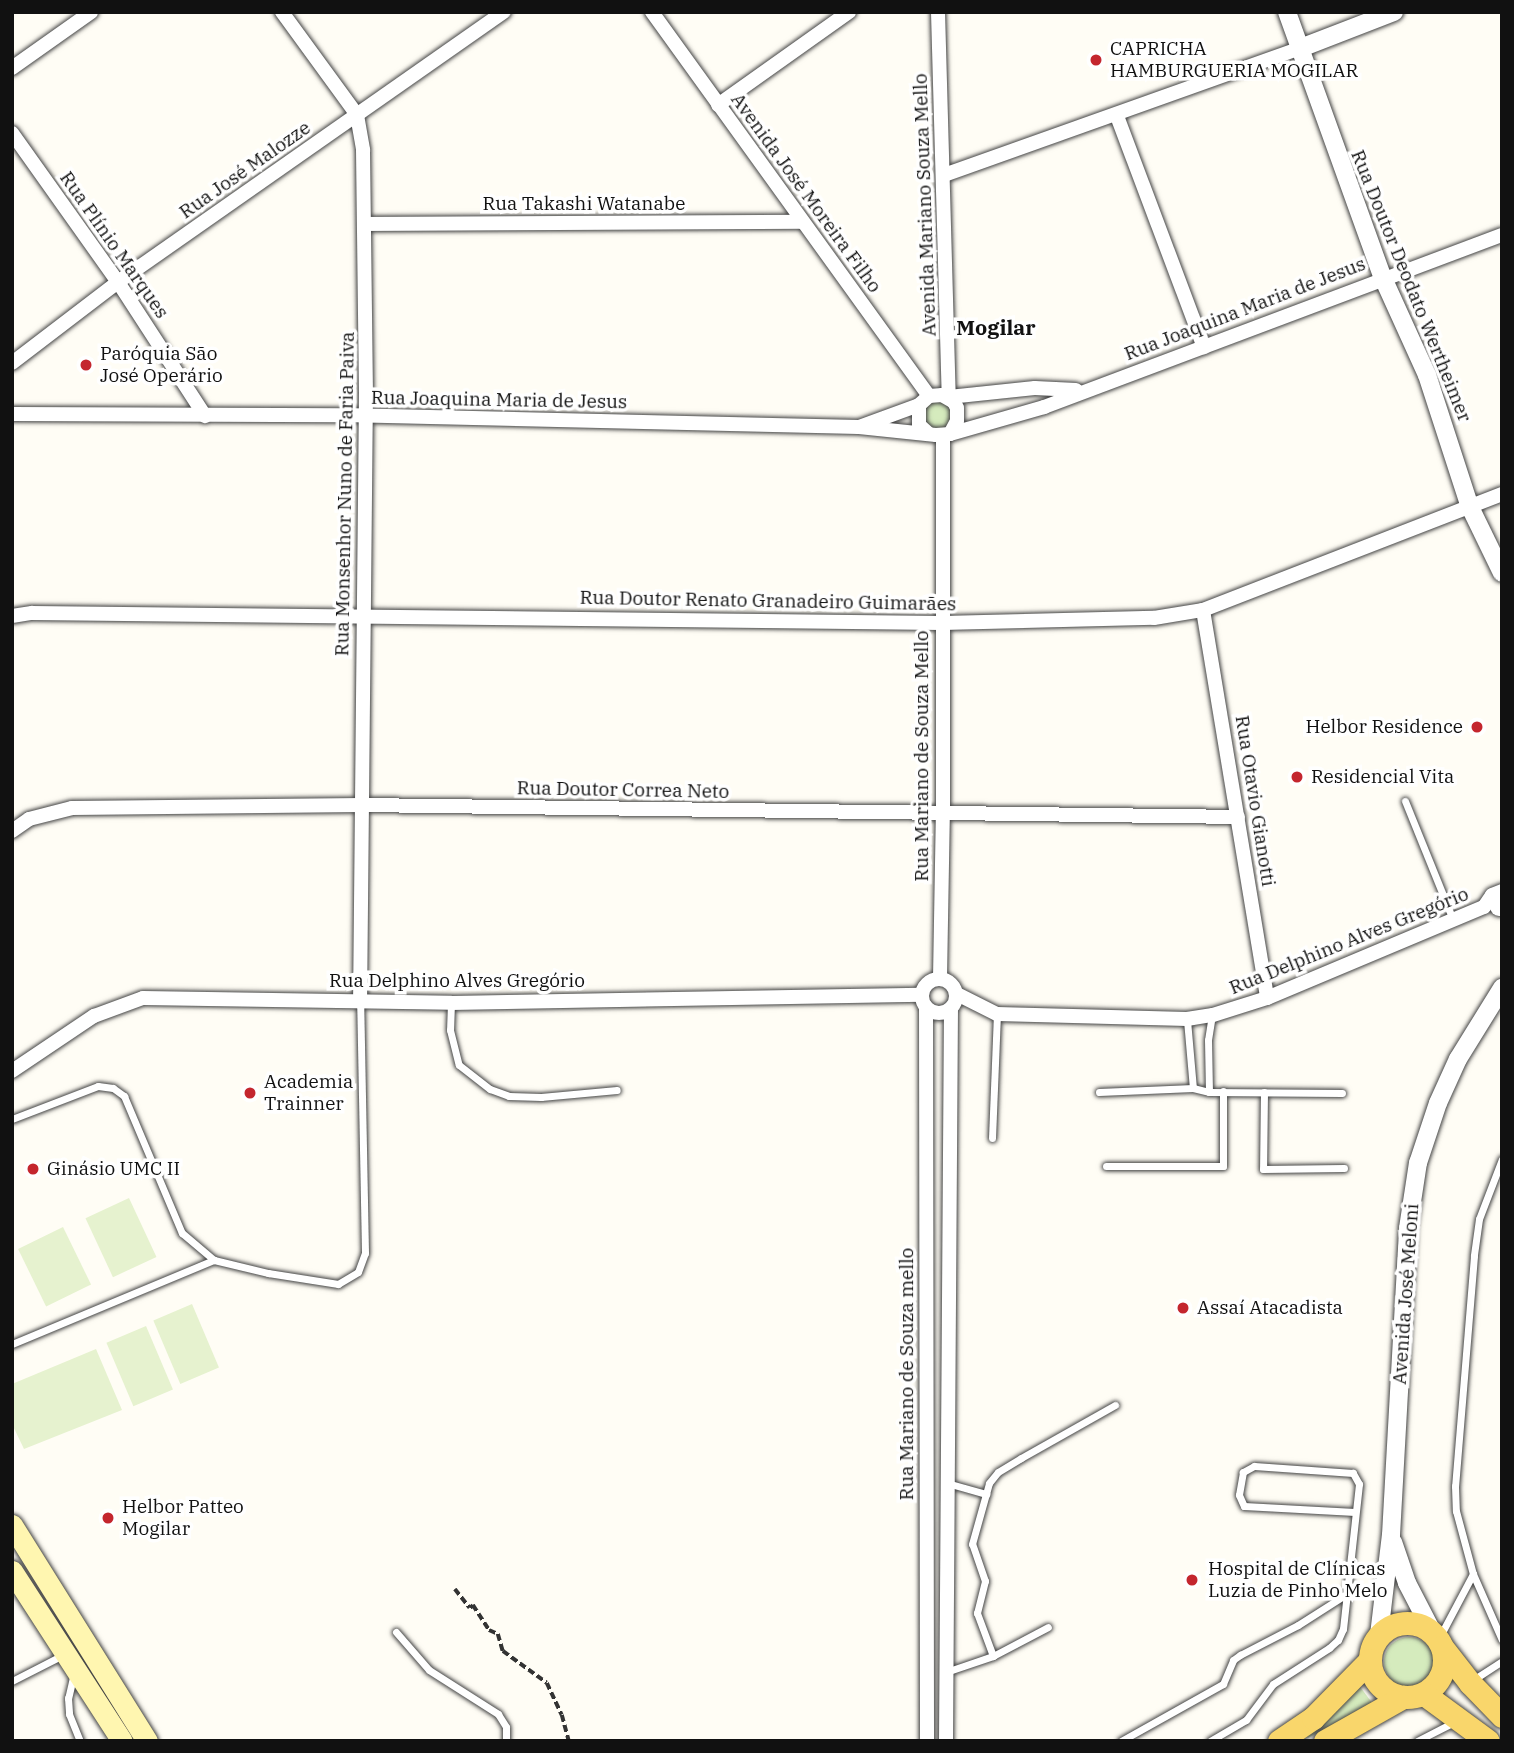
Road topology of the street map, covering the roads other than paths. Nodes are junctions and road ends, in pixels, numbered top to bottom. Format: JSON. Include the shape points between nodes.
{"nodes":[{"id":1,"x":91,"y":12,"type":"edge"},
{"id":2,"x":282,"y":12,"type":"edge"},
{"id":3,"x":504,"y":12,"type":"edge"},
{"id":4,"x":652,"y":12,"type":"edge"},
{"id":5,"x":849,"y":12,"type":"edge"},
{"id":6,"x":938,"y":12,"type":"edge"},
{"id":7,"x":1287,"y":12,"type":"edge"},
{"id":8,"x":1394,"y":12,"type":"edge"},
{"id":9,"x":1298,"y":50,"type":"junction"},
{"id":10,"x":12,"y":68,"type":"edge"},
{"id":11,"x":718,"y":105,"type":"junction"},
{"id":12,"x":357,"y":115,"type":"junction"},
{"id":13,"x":1117,"y":116,"type":"junction"},
{"id":14,"x":12,"y":133,"type":"edge"},
{"id":15,"x":944,"y":175,"type":"junction"},
{"id":16,"x":802,"y":222,"type":"junction"},
{"id":17,"x":366,"y":224,"type":"junction"},
{"id":18,"x":1502,"y":235,"type":"edge"},
{"id":19,"x":1383,"y":278,"type":"junction"},
{"id":20,"x":118,"y":282,"type":"junction"},
{"id":21,"x":1204,"y":347,"type":"junction"},
{"id":22,"x":12,"y":363,"type":"edge"},
{"id":23,"x":1081,"y":390,"type":"junction"},
{"id":24,"x":949,"y":397,"type":"junction"},
{"id":25,"x":924,"y":400,"type":"junction"},
{"id":26,"x":12,"y":414,"type":"edge"},
{"id":27,"x":205,"y":416,"type":"junction"},
{"id":28,"x":365,"y":416,"type":"junction"},
{"id":29,"x":859,"y":427,"type":"junction"},
{"id":30,"x":941,"y":434,"type":"junction"},
{"id":31,"x":1502,"y":494,"type":"edge"},
{"id":32,"x":1470,"y":506,"type":"junction"},
{"id":33,"x":1502,"y":573,"type":"edge"},
{"id":34,"x":1203,"y":610,"type":"junction"},
{"id":35,"x":363,"y":615,"type":"junction"},
{"id":36,"x":12,"y":616,"type":"edge"},
{"id":37,"x":942,"y":623,"type":"junction"},
{"id":38,"x":1405,"y":802,"type":"dead end"},
{"id":39,"x":361,"y":805,"type":"junction"},
{"id":40,"x":943,"y":813,"type":"junction"},
{"id":41,"x":1238,"y":817,"type":"junction"},
{"id":42,"x":12,"y":831,"type":"edge"},
{"id":43,"x":1498,"y":904,"type":"edge"},
{"id":44,"x":1453,"y":920,"type":"junction"},
{"id":45,"x":940,"y":978,"type":"junction"},
{"id":46,"x":1502,"y":988,"type":"edge"},
{"id":47,"x":957,"y":994,"type":"junction"},
{"id":48,"x":1267,"y":998,"type":"junction"},
{"id":49,"x":924,"y":1001,"type":"junction"},
{"id":50,"x":360,"y":1002,"type":"junction"},
{"id":51,"x":451,"y":1003,"type":"junction"},
{"id":52,"x":951,"y":1008,"type":"junction"},
{"id":53,"x":997,"y":1014,"type":"junction"},
{"id":54,"x":1213,"y":1015,"type":"junction"},
{"id":55,"x":1187,"y":1019,"type":"junction"},
{"id":56,"x":12,"y":1071,"type":"edge"},
{"id":57,"x":1193,"y":1088,"type":"junction"},
{"id":58,"x":617,"y":1090,"type":"dead end"},
{"id":59,"x":1223,"y":1091,"type":"junction"},
{"id":60,"x":1100,"y":1092,"type":"dead end"},
{"id":61,"x":1209,"y":1092,"type":"junction"},
{"id":62,"x":1264,"y":1092,"type":"junction"},
{"id":63,"x":1342,"y":1093,"type":"dead end"},
{"id":64,"x":12,"y":1119,"type":"edge"},
{"id":65,"x":992,"y":1138,"type":"dead end"},
{"id":66,"x":1502,"y":1159,"type":"edge"},
{"id":67,"x":1106,"y":1166,"type":"dead end"},
{"id":68,"x":1344,"y":1168,"type":"dead end"},
{"id":69,"x":214,"y":1260,"type":"junction"},
{"id":70,"x":12,"y":1344,"type":"edge"},
{"id":71,"x":1115,"y":1405,"type":"dead end"},
{"id":72,"x":947,"y":1483,"type":"junction"},
{"id":73,"x":986,"y":1494,"type":"junction"},
{"id":74,"x":1355,"y":1512,"type":"junction"},
{"id":75,"x":12,"y":1525,"type":"edge"},
{"id":76,"x":1391,"y":1535,"type":"junction"},
{"id":77,"x":12,"y":1571,"type":"edge"},
{"id":78,"x":1473,"y":1574,"type":"junction"},
{"id":79,"x":1345,"y":1595,"type":"junction"},
{"id":80,"x":1048,"y":1628,"type":"dead end"},
{"id":81,"x":397,"y":1632,"type":"dead end"},
{"id":82,"x":1379,"y":1635,"type":"junction"},
{"id":83,"x":1438,"y":1640,"type":"junction"},
{"id":84,"x":1502,"y":1640,"type":"edge"},
{"id":85,"x":993,"y":1656,"type":"junction"},
{"id":86,"x":1370,"y":1660,"type":"junction"},
{"id":87,"x":70,"y":1661,"type":"junction"},
{"id":88,"x":1502,"y":1661,"type":"edge"},
{"id":89,"x":946,"y":1672,"type":"junction"},
{"id":90,"x":12,"y":1681,"type":"edge"},
{"id":91,"x":1470,"y":1683,"type":"junction"},
{"id":92,"x":1414,"y":1695,"type":"junction"},
{"id":93,"x":1502,"y":1716,"type":"edge"},
{"id":94,"x":1461,"y":1719,"type":"junction"},
{"id":95,"x":80,"y":1741,"type":"edge"},
{"id":96,"x":121,"y":1741,"type":"edge"},
{"id":97,"x":147,"y":1741,"type":"edge"},
{"id":98,"x":506,"y":1741,"type":"edge"},
{"id":99,"x":927,"y":1741,"type":"edge"},
{"id":100,"x":946,"y":1741,"type":"edge"},
{"id":101,"x":1121,"y":1741,"type":"edge"},
{"id":102,"x":1210,"y":1741,"type":"edge"},
{"id":103,"x":1279,"y":1741,"type":"edge"},
{"id":104,"x":1325,"y":1741,"type":"edge"},
{"id":105,"x":1417,"y":1741,"type":"edge"},
{"id":106,"x":1488,"y":1741,"type":"edge"}],
"edges":[{"from":1,"to":10,"type":"street"},
{"from":2,"to":12,"type":"street","name":"Rua Monsenhor Nuno de Faria Paiva"},
{"from":3,"to":12,"type":"street","name":"Rua José Malozze"},
{"from":4,"to":11,"type":"street","name":"Avenida José Moreira Filho"},
{"from":5,"to":11,"type":"street"},
{"from":6,"to":15,"type":"street","name":"Avenida Mariano Souza Mello"},
{"from":7,"to":9,"type":"street","name":"Rua Doutor Deodato Wertheimer"},
{"from":8,"to":9,"type":"street"},
{"from":9,"to":13,"type":"street"},
{"from":9,"to":19,"type":"street","name":"Rua Doutor Deodato Wertheimer"},
{"from":11,"to":16,"type":"street","name":"Avenida José Moreira Filho"},
{"from":12,"to":17,"type":"street","name":"Rua Monsenhor Nuno de Faria Paiva"},
{"from":12,"to":20,"type":"street","name":"Rua José Malozze"},
{"from":13,"to":15,"type":"street"},
{"from":13,"to":21,"type":"street"},
{"from":14,"to":20,"type":"street","name":"Rua Plínio Marques"},
{"from":15,"to":24,"type":"street","name":"Avenida Mariano Souza Mello"},
{"from":16,"to":17,"type":"street","name":"Rua Takashi Watanabe"},
{"from":16,"to":25,"type":"street","name":"Avenida José Moreira Filho"},
{"from":17,"to":28,"type":"street","name":"Rua Monsenhor Nuno de Faria Paiva"},
{"from":18,"to":19,"type":"street","name":"Rua Joaquina Maria de Jesus"},
{"from":19,"to":21,"type":"street","name":"Rua Joaquina Maria de Jesus"},
{"from":19,"to":32,"type":"street","name":"Rua Doutor Deodato Wertheimer","via":[[1427,375]]},
{"from":20,"to":22,"type":"street","name":"Rua José Malozze"},
{"from":20,"to":27,"type":"street","name":"Rua Plínio Marques"},
{"from":21,"to":23,"type":"street","name":"Rua Joaquina Maria de Jesus"},
{"from":23,"to":24,"type":"street","name":"Rua Joaquina Maria de Jesus","via":[[1035,388]]},
{"from":23,"to":30,"type":"street","name":"Rua Joaquina Maria de Jesus","via":[[1044,407]]},
{"from":24,"to":25,"type":"street"},
{"from":24,"to":30,"type":"street","via":[[958,415]]},
{"from":25,"to":29,"type":"street"},
{"from":25,"to":30,"type":"street","via":[[919,425]]},
{"from":26,"to":27,"type":"street","name":"Rua Joaquina Maria de Jesus"},
{"from":27,"to":28,"type":"street","name":"Rua Joaquina Maria de Jesus"},
{"from":28,"to":29,"type":"street","name":"Rua Joaquina Maria de Jesus"},
{"from":28,"to":35,"type":"street","name":"Rua Monsenhor Nuno de Faria Paiva"},
{"from":29,"to":30,"type":"street","name":"Rua Joaquina Maria de Jesus"},
{"from":30,"to":37,"type":"street","name":"Rua Mariano de Souza Mello"},
{"from":31,"to":32,"type":"street","name":"Rua Doutor Renato Granadeiro Guimarães"},
{"from":32,"to":33,"type":"street","name":"Rua Doutor Deodato Wertheimer"},
{"from":32,"to":34,"type":"street","name":"Rua Doutor Renato Granadeiro Guimarães"},
{"from":34,"to":37,"type":"street","name":"Rua Doutor Renato Granadeiro Guimarães","via":[[1154,618]]},
{"from":34,"to":41,"type":"street","name":"Rua Otavio Gianotti"},
{"from":35,"to":36,"type":"street","name":"Rua Doutor Renato Granadeiro Guimarães"},
{"from":35,"to":37,"type":"street","name":"Rua Doutor Renato Granadeiro Guimarães"},
{"from":35,"to":39,"type":"street","name":"Rua Monsenhor Nuno de Faria Paiva"},
{"from":37,"to":40,"type":"street","name":"Rua Mariano de Souza Mello"},
{"from":38,"to":44,"type":"lane"},
{"from":39,"to":40,"type":"street","name":"Rua Doutor Correa Neto"},
{"from":39,"to":42,"type":"street","name":"Rua Doutor Correa Neto","via":[[72,808],[29,819]]},
{"from":39,"to":50,"type":"street","name":"Rua Monsenhor Nuno de Faria Paiva"},
{"from":40,"to":41,"type":"street","name":"Rua Doutor Correa Neto"},
{"from":40,"to":45,"type":"street","name":"Rua Mariano de Souza Mello"},
{"from":41,"to":48,"type":"street","name":"Rua Otavio Gianotti"},
{"from":43,"to":44,"type":"street","name":"Rua Delphino Alves Gregório"},
{"from":44,"to":48,"type":"street","name":"Rua Delphino Alves Gregório"},
{"from":45,"to":47,"type":"street","via":[[951,983]]},
{"from":45,"to":49,"type":"street","via":[[927,983]]},
{"from":46,"to":76,"type":"street","name":"Avenida José Meloni","via":[[1458,1059],[1418,1163],[1408,1228]]},
{"from":47,"to":52,"type":"street"},
{"from":47,"to":53,"type":"street","name":"Rua Delphino Alves Gregório"},
{"from":48,"to":54,"type":"street","name":"Rua Delphino Alves Gregório"},
{"from":49,"to":51,"type":"street","name":"Rua Delphino Alves Gregório"},
{"from":49,"to":52,"type":"street","via":[[938,1013]]},
{"from":49,"to":99,"type":"street","name":"Rua Mariano de Souza mello"},
{"from":50,"to":51,"type":"street","name":"Rua Delphino Alves Gregório"},
{"from":50,"to":56,"type":"street","name":"Rua Delphino Alves Gregório","via":[[143,998],[94,1016]]},
{"from":50,"to":69,"type":"lane","via":[[365,1253],[358,1272],[338,1284]]},
{"from":51,"to":58,"type":"lane","via":[[450,1030],[459,1065],[490,1088],[509,1096],[541,1097]]},
{"from":52,"to":72,"type":"street","name":"Rua Mariano de Souza mello"},
{"from":53,"to":55,"type":"street","name":"Rua Delphino Alves Gregório"},
{"from":53,"to":65,"type":"lane"},
{"from":54,"to":55,"type":"street","name":"Rua Delphino Alves Gregório"},
{"from":54,"to":61,"type":"lane","via":[[1208,1040]]},
{"from":55,"to":57,"type":"lane"},
{"from":57,"to":60,"type":"lane"},
{"from":57,"to":61,"type":"lane"},
{"from":59,"to":61,"type":"lane"},
{"from":59,"to":62,"type":"lane"},
{"from":59,"to":67,"type":"lane","via":[[1223,1166]]},
{"from":62,"to":63,"type":"lane"},
{"from":62,"to":68,"type":"lane","via":[[1263,1169]]},
{"from":64,"to":69,"type":"lane","via":[[99,1086],[113,1088],[124,1096],[182,1233]]},
{"from":66,"to":78,"type":"lane","via":[[1479,1219],[1455,1486],[1456,1511]]},
{"from":69,"to":70,"type":"lane"},
{"from":71,"to":73,"type":"lane","via":[[998,1472]]},
{"from":72,"to":73,"type":"lane"},
{"from":72,"to":89,"type":"street","name":"Rua Mariano de Souza mello"},
{"from":73,"to":85,"type":"lane","via":[[972,1544],[985,1581],[977,1613]]},
{"from":74,"to":74,"type":"lane","via":[[1359,1484],[1353,1473],[1254,1466],[1243,1472],[1239,1494],[1244,1506]]},
{"from":74,"to":79,"type":"lane"},
{"from":75,"to":97,"type":"main road"},
{"from":76,"to":82,"type":"street","name":"Avenida José Meloni"},
{"from":76,"to":83,"type":"street","name":"Avenida José Meloni","via":[[1407,1583]]},
{"from":77,"to":87,"type":"main road"},
{"from":78,"to":83,"type":"lane"},
{"from":78,"to":84,"type":"lane"},
{"from":79,"to":101,"type":"lane","via":[[1233,1660],[1223,1684]]},
{"from":79,"to":102,"type":"lane","via":[[1338,1640],[1284,1675],[1246,1720]]},
{"from":80,"to":85,"type":"lane"},
{"from":81,"to":98,"type":"lane","via":[[429,1670],[498,1714],[506,1727]]},
{"from":82,"to":83,"type":"main road","via":[[1401,1624],[1425,1628]]},
{"from":82,"to":86,"type":"main road"},
{"from":83,"to":91,"type":"main road","name":"Avenida José Meloni"},
{"from":83,"to":92,"type":"main road","via":[[1444,1656],[1440,1678]]},
{"from":85,"to":89,"type":"lane"},
{"from":86,"to":92,"type":"main road","via":[[1376,1681],[1393,1695]]},
{"from":86,"to":103,"type":"main road","via":[[1313,1718]]},
{"from":87,"to":90,"type":"lane"},
{"from":87,"to":95,"type":"lane","via":[[69,1714]]},
{"from":87,"to":96,"type":"main road"},
{"from":88,"to":91,"type":"lane"},
{"from":89,"to":100,"type":"street","name":"Rua Mariano de Souza mello"},
{"from":91,"to":93,"type":"main road","name":"Avenida José Meloni"},
{"from":92,"to":94,"type":"main road"},
{"from":92,"to":104,"type":"main road"},
{"from":94,"to":105,"type":"lane"},
{"from":94,"to":106,"type":"main road"}]}
